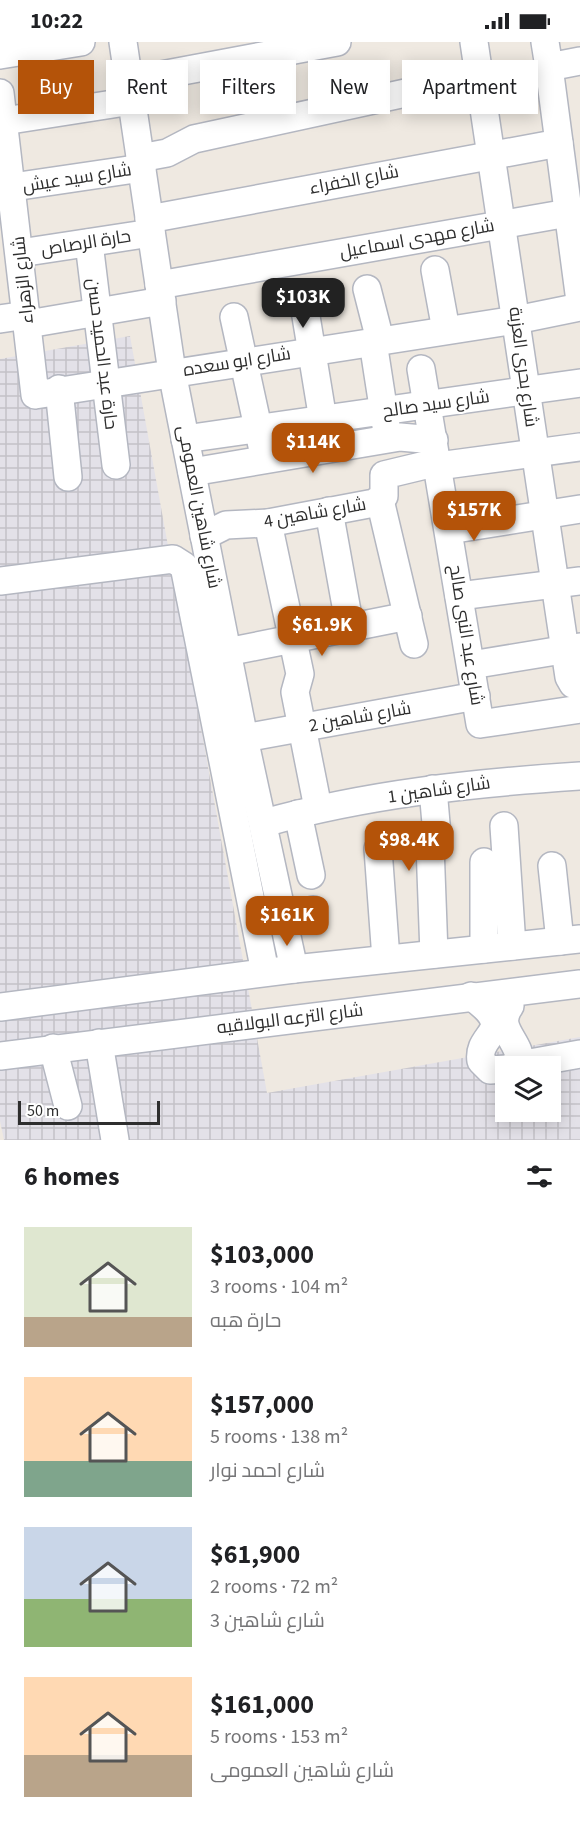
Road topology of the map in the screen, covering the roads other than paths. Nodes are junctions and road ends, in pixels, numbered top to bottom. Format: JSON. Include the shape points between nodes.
{"nodes":[{"id":1,"x":81,"y":42,"type":"edge"},
{"id":2,"x":123,"y":42,"type":"edge"},
{"id":3,"x":332,"y":42,"type":"edge"},
{"id":4,"x":474,"y":42,"type":"edge"},
{"id":5,"x":275,"y":48,"type":"edge"},
{"id":6,"x":216,"y":53,"type":"edge"},
{"id":7,"x":0,"y":55,"type":"edge"},
{"id":8,"x":547,"y":55,"type":"edge"},
{"id":9,"x":126,"y":60,"type":"edge"},
{"id":10,"x":476,"y":60,"type":"edge"},
{"id":11,"x":580,"y":62,"type":"edge"},
{"id":12,"x":188,"y":65,"type":"edge"},
{"id":13,"x":0,"y":93,"type":"edge"},
{"id":14,"x":402,"y":94,"type":"edge"},
{"id":15,"x":106,"y":97,"type":"edge"},
{"id":16,"x":134,"y":114,"type":"edge"},
{"id":17,"x":484,"y":114,"type":"edge"},
{"id":18,"x":4,"y":121,"type":"junction"},
{"id":19,"x":559,"y":143,"type":"junction"},
{"id":20,"x":490,"y":155,"type":"junction"},
{"id":21,"x":141,"y":163,"type":"junction"},
{"id":22,"x":6,"y":188,"type":"edge"},
{"id":23,"x":568,"y":213,"type":"junction"},
{"id":24,"x":503,"y":224,"type":"junction"},
{"id":25,"x":150,"y":226,"type":"junction"},
{"id":26,"x":88,"y":243,"type":"junction"},
{"id":27,"x":20,"y":253,"type":"junction"},
{"id":28,"x":435,"y":270,"type":"dead end"},
{"id":29,"x":368,"y":289,"type":"dead end"},
{"id":30,"x":160,"y":293,"type":"junction"},
{"id":31,"x":303,"y":298,"type":"dead end"},
{"id":32,"x":580,"y":301,"type":"edge"},
{"id":33,"x":580,"y":307,"type":"edge"},
{"id":34,"x":97,"y":312,"type":"junction"},
{"id":35,"x":234,"y":316,"type":"dead end"},
{"id":36,"x":0,"y":319,"type":"edge"},
{"id":37,"x":27,"y":320,"type":"junction"},
{"id":38,"x":516,"y":320,"type":"junction"},
{"id":39,"x":446,"y":330,"type":"junction"},
{"id":40,"x":376,"y":341,"type":"junction"},
{"id":41,"x":311,"y":351,"type":"junction"},
{"id":42,"x":244,"y":361,"type":"junction"},
{"id":43,"x":421,"y":369,"type":"dead end"},
{"id":44,"x":172,"y":372,"type":"junction"},
{"id":45,"x":106,"y":382,"type":"junction"},
{"id":46,"x":580,"y":383,"type":"edge"},
{"id":47,"x":526,"y":391,"type":"junction"},
{"id":48,"x":47,"y":392,"type":"junction"},
{"id":49,"x":428,"y":404,"type":"junction"},
{"id":50,"x":384,"y":411,"type":"junction"},
{"id":51,"x":323,"y":420,"type":"junction"},
{"id":52,"x":258,"y":429,"type":"junction"},
{"id":53,"x":185,"y":438,"type":"junction"},
{"id":54,"x":388,"y":439,"type":"junction"},
{"id":55,"x":580,"y":447,"type":"edge"},
{"id":56,"x":535,"y":453,"type":"junction"},
{"id":57,"x":437,"y":456,"type":"junction"},
{"id":58,"x":264,"y":459,"type":"junction"},
{"id":59,"x":116,"y":465,"type":"dead end"},
{"id":60,"x":192,"y":472,"type":"junction"},
{"id":61,"x":68,"y":477,"type":"dead end"},
{"id":62,"x":380,"y":500,"type":"junction"},
{"id":63,"x":580,"y":509,"type":"edge"},
{"id":64,"x":329,"y":511,"type":"junction"},
{"id":65,"x":543,"y":514,"type":"junction"},
{"id":66,"x":268,"y":523,"type":"junction"},
{"id":67,"x":449,"y":530,"type":"junction"},
{"id":68,"x":204,"y":536,"type":"junction"},
{"id":69,"x":0,"y":581,"type":"edge"},
{"id":70,"x":568,"y":582,"type":"edge"},
{"id":71,"x":459,"y":596,"type":"junction"},
{"id":72,"x":408,"y":616,"type":"junction"},
{"id":73,"x":350,"y":628,"type":"junction"},
{"id":74,"x":293,"y":640,"type":"junction"},
{"id":75,"x":414,"y":644,"type":"dead end"},
{"id":76,"x":573,"y":648,"type":"edge"},
{"id":77,"x":227,"y":652,"type":"junction"},
{"id":78,"x":471,"y":665,"type":"junction"},
{"id":79,"x":580,"y":685,"type":"edge"},
{"id":80,"x":476,"y":696,"type":"junction"},
{"id":81,"x":580,"y":709,"type":"edge"},
{"id":82,"x":302,"y":728,"type":"junction"},
{"id":83,"x":244,"y":738,"type":"junction"},
{"id":84,"x":580,"y":777,"type":"edge"},
{"id":85,"x":433,"y":789,"type":"junction"},
{"id":86,"x":308,"y":811,"type":"junction"},
{"id":87,"x":264,"y":823,"type":"junction"},
{"id":88,"x":504,"y":826,"type":"dead end"},
{"id":89,"x":378,"y":849,"type":"dead end"},
{"id":90,"x":484,"y":862,"type":"dead end"},
{"id":91,"x":552,"y":866,"type":"dead end"},
{"id":92,"x":311,"y":875,"type":"dead end"},
{"id":93,"x":313,"y":910,"type":"dead end"},
{"id":94,"x":283,"y":917,"type":"junction"},
{"id":95,"x":570,"y":940,"type":"edge"},
{"id":96,"x":512,"y":946,"type":"junction"},
{"id":97,"x":484,"y":949,"type":"junction"},
{"id":98,"x":435,"y":954,"type":"junction"},
{"id":99,"x":386,"y":959,"type":"junction"},
{"id":100,"x":294,"y":969,"type":"junction"},
{"id":101,"x":265,"y":972,"type":"junction"},
{"id":102,"x":580,"y":984,"type":"edge"},
{"id":103,"x":527,"y":990,"type":"junction"},
{"id":104,"x":471,"y":996,"type":"junction"},
{"id":105,"x":0,"y":1007,"type":"edge"},
{"id":106,"x":499,"y":1021,"type":"junction"},
{"id":107,"x":99,"y":1043,"type":"junction"},
{"id":108,"x":53,"y":1048,"type":"junction"},
{"id":109,"x":580,"y":1054,"type":"edge"},
{"id":110,"x":0,"y":1056,"type":"edge"},
{"id":111,"x":518,"y":1056,"type":"edge"},
{"id":112,"x":561,"y":1058,"type":"edge"},
{"id":113,"x":495,"y":1069,"type":"edge"},
{"id":114,"x":68,"y":1106,"type":"dead end"},
{"id":115,"x":115,"y":1140,"type":"edge"}],
"edges":[{"from":1,"to":7,"type":"street"},
{"from":2,"to":9,"type":"street","name":"شارع شاهين العمومى"},
{"from":3,"to":5,"type":"street"},
{"from":4,"to":10,"type":"street","name":"شارع بحرى العزبة"},
{"from":5,"to":6,"type":"street"},
{"from":6,"to":12,"type":"street"},
{"from":8,"to":11,"type":"street"},
{"from":8,"to":19,"type":"street"},
{"from":13,"to":18,"type":"street","name":"شارع الزهراء"},
{"from":14,"to":21,"type":"street","name":"شارع سيد عيش","via":[[194,139]]},
{"from":15,"to":18,"type":"street"},
{"from":16,"to":21,"type":"street","name":"شارع شاهين العمومى"},
{"from":17,"to":20,"type":"street","name":"شارع بحرى العزبة"},
{"from":18,"to":22,"type":"street","name":"شارع الزهراء"},
{"from":19,"to":20,"type":"street","name":"شارع الخفراء"},
{"from":19,"to":23,"type":"street"},
{"from":20,"to":24,"type":"street","name":"شارع بحرى العزبة"},
{"from":20,"to":25,"type":"street","name":"شارع الخفراء"},
{"from":21,"to":22,"type":"street","name":"شارع سيد عيش"},
{"from":21,"to":25,"type":"street","name":"شارع شاهين العمومى"},
{"from":22,"to":27,"type":"street","name":"شارع الزهراء"},
{"from":23,"to":24,"type":"street","name":"شارع مهدى اسماعيل"},
{"from":23,"to":32,"type":"street"},
{"from":24,"to":30,"type":"street","name":"شارع مهدى اسماعيل"},
{"from":24,"to":38,"type":"street","name":"شارع بحرى العزبة"},
{"from":25,"to":26,"type":"street","name":"حارة الرصاص"},
{"from":25,"to":30,"type":"street","name":"شارع شاهين العمومى"},
{"from":26,"to":27,"type":"street","name":"حارة الرصاص"},
{"from":26,"to":34,"type":"street","name":"حارة عبد الحميد حسن"},
{"from":27,"to":37,"type":"street","name":"شارع الزهراء"},
{"from":28,"to":39,"type":"street"},
{"from":29,"to":40,"type":"street"},
{"from":30,"to":34,"type":"street","name":"شارع مهدى اسماعيل"},
{"from":30,"to":44,"type":"street","name":"شارع شاهين العمومى"},
{"from":31,"to":41,"type":"street"},
{"from":33,"to":38,"type":"street","name":"شارع ابو سعده"},
{"from":34,"to":37,"type":"street","name":"شارع مهدى اسماعيل"},
{"from":34,"to":45,"type":"street","name":"حارة عبد الحميد حسن"},
{"from":35,"to":42,"type":"street"},
{"from":36,"to":37,"type":"street","name":"شارع مهدى اسماعيل"},
{"from":37,"to":48,"type":"street","name":"شارع الزهراء"},
{"from":38,"to":39,"type":"street","name":"شارع ابو سعده"},
{"from":38,"to":47,"type":"street","name":"شارع بحرى العزبة"},
{"from":39,"to":40,"type":"street","name":"شارع ابو سعده"},
{"from":40,"to":41,"type":"street","name":"شارع ابو سعده"},
{"from":40,"to":50,"type":"street"},
{"from":41,"to":42,"type":"street","name":"شارع ابو سعده"},
{"from":41,"to":51,"type":"street"},
{"from":42,"to":44,"type":"street","name":"شارع ابو سعده"},
{"from":42,"to":52,"type":"street"},
{"from":43,"to":49,"type":"street","name":"شارع عبد النبى صالح"},
{"from":44,"to":45,"type":"street","name":"شارع ابو سعده"},
{"from":44,"to":53,"type":"street","name":"شارع شاهين العمومى"},
{"from":45,"to":48,"type":"street","name":"شارع ابو سعده"},
{"from":45,"to":59,"type":"street","name":"حارة عبد الحميد حسن"},
{"from":46,"to":47,"type":"street","name":"شارع سيد صالح"},
{"from":47,"to":49,"type":"street","name":"شارع سيد صالح"},
{"from":47,"to":56,"type":"street","name":"شارع بحرى العزبة"},
{"from":48,"to":61,"type":"street","name":"شارع الزهراء"},
{"from":49,"to":50,"type":"street","name":"شارع سيد صالح"},
{"from":49,"to":57,"type":"street","name":"شارع عبد النبى صالح"},
{"from":50,"to":51,"type":"street","name":"شارع سيد صالح"},
{"from":50,"to":54,"type":"street"},
{"from":51,"to":52,"type":"street","name":"شارع سيد صالح"},
{"from":52,"to":53,"type":"street","name":"شارع سيد صالح"},
{"from":52,"to":58,"type":"street"},
{"from":53,"to":60,"type":"street","name":"شارع شاهين العمومى"},
{"from":54,"to":57,"type":"street","via":[[411,437]]},
{"from":54,"to":58,"type":"street"},
{"from":55,"to":56,"type":"street"},
{"from":56,"to":57,"type":"street"},
{"from":56,"to":65,"type":"street","name":"شارع بحرى العزبة"},
{"from":57,"to":62,"type":"street","name":"شارع شاهين 4","via":[[384,475],[386,492]]},
{"from":57,"to":67,"type":"street","name":"شارع عبد النبى صالح"},
{"from":58,"to":60,"type":"street"},
{"from":60,"to":68,"type":"street","name":"شارع شاهين العمومى"},
{"from":62,"to":64,"type":"street","name":"شارع شاهين 4"},
{"from":62,"to":72,"type":"street"},
{"from":63,"to":65,"type":"street"},
{"from":64,"to":66,"type":"street","name":"شارع شاهين 4"},
{"from":64,"to":73,"type":"street"},
{"from":65,"to":67,"type":"street"},
{"from":65,"to":70,"type":"street","name":"شارع بحرى العزبة"},
{"from":66,"to":68,"type":"street","name":"شارع شاهين 4","via":[[226,525]]},
{"from":66,"to":74,"type":"street"},
{"from":67,"to":71,"type":"street","name":"شارع عبد النبى صالح"},
{"from":68,"to":77,"type":"street","name":"شارع شاهين العمومى"},
{"from":69,"to":101,"type":"street","via":[[173,559],[184,566]]},
{"from":70,"to":71,"type":"street"},
{"from":70,"to":76,"type":"street","name":"شارع بحرى العزبة"},
{"from":71,"to":78,"type":"street","name":"شارع عبد النبى صالح"},
{"from":72,"to":73,"type":"street"},
{"from":72,"to":75,"type":"street"},
{"from":73,"to":74,"type":"street"},
{"from":74,"to":77,"type":"street"},
{"from":74,"to":82,"type":"street","via":[[300,674],[295,692]]},
{"from":76,"to":78,"type":"street"},
{"from":76,"to":79,"type":"street","name":"شارع بحرى العزبة","via":[[570,682]]},
{"from":77,"to":83,"type":"street","name":"شارع شاهين العمومى"},
{"from":78,"to":80,"type":"street","name":"شارع عبد النبى صالح"},
{"from":80,"to":81,"type":"street","name":"شارع عبد النبى صالح","via":[[480,724]]},
{"from":80,"to":82,"type":"street","name":"شارع شاهين 2","via":[[437,714]]},
{"from":82,"to":83,"type":"street","name":"شارع شاهين 2"},
{"from":82,"to":86,"type":"street"},
{"from":83,"to":87,"type":"street","name":"شارع شاهين العمومى"},
{"from":84,"to":85,"type":"street","name":"شارع شاهين 1"},
{"from":85,"to":86,"type":"street","name":"شارع شاهين 1"},
{"from":85,"to":98,"type":"street","via":[[437,833],[430,845]]},
{"from":86,"to":87,"type":"street","name":"شارع شاهين 1"},
{"from":86,"to":92,"type":"street"},
{"from":87,"to":94,"type":"street","name":"شارع شاهين العمومى"},
{"from":88,"to":96,"type":"street"},
{"from":89,"to":99,"type":"street"},
{"from":90,"to":97,"type":"street"},
{"from":91,"to":95,"type":"street"},
{"from":93,"to":94,"type":"street"},
{"from":94,"to":100,"type":"street","name":"شارع شاهين العمومى"},
{"from":95,"to":96,"type":"street"},
{"from":96,"to":97,"type":"street"},
{"from":97,"to":98,"type":"street"},
{"from":98,"to":99,"type":"street"},
{"from":99,"to":100,"type":"street"},
{"from":100,"to":101,"type":"street"},
{"from":101,"to":105,"type":"street"},
{"from":102,"to":103,"type":"street","name":"شارع الترعه البولاقيه"},
{"from":103,"to":104,"type":"street","name":"شارع الترعه البولاقيه"},
{"from":103,"to":106,"type":"street"},
{"from":104,"to":106,"type":"street"},
{"from":104,"to":107,"type":"street","name":"شارع الترعه البولاقيه"},
{"from":106,"to":111,"type":"street"},
{"from":106,"to":113,"type":"street","via":[[482,1048],[480,1061],[490,1070]]},
{"from":107,"to":108,"type":"street","name":"شارع الترعه البولاقيه"},
{"from":107,"to":115,"type":"street"},
{"from":108,"to":110,"type":"street","name":"شارع الترعه البولاقيه"},
{"from":108,"to":114,"type":"street"},
{"from":109,"to":112,"type":"street"}]}
